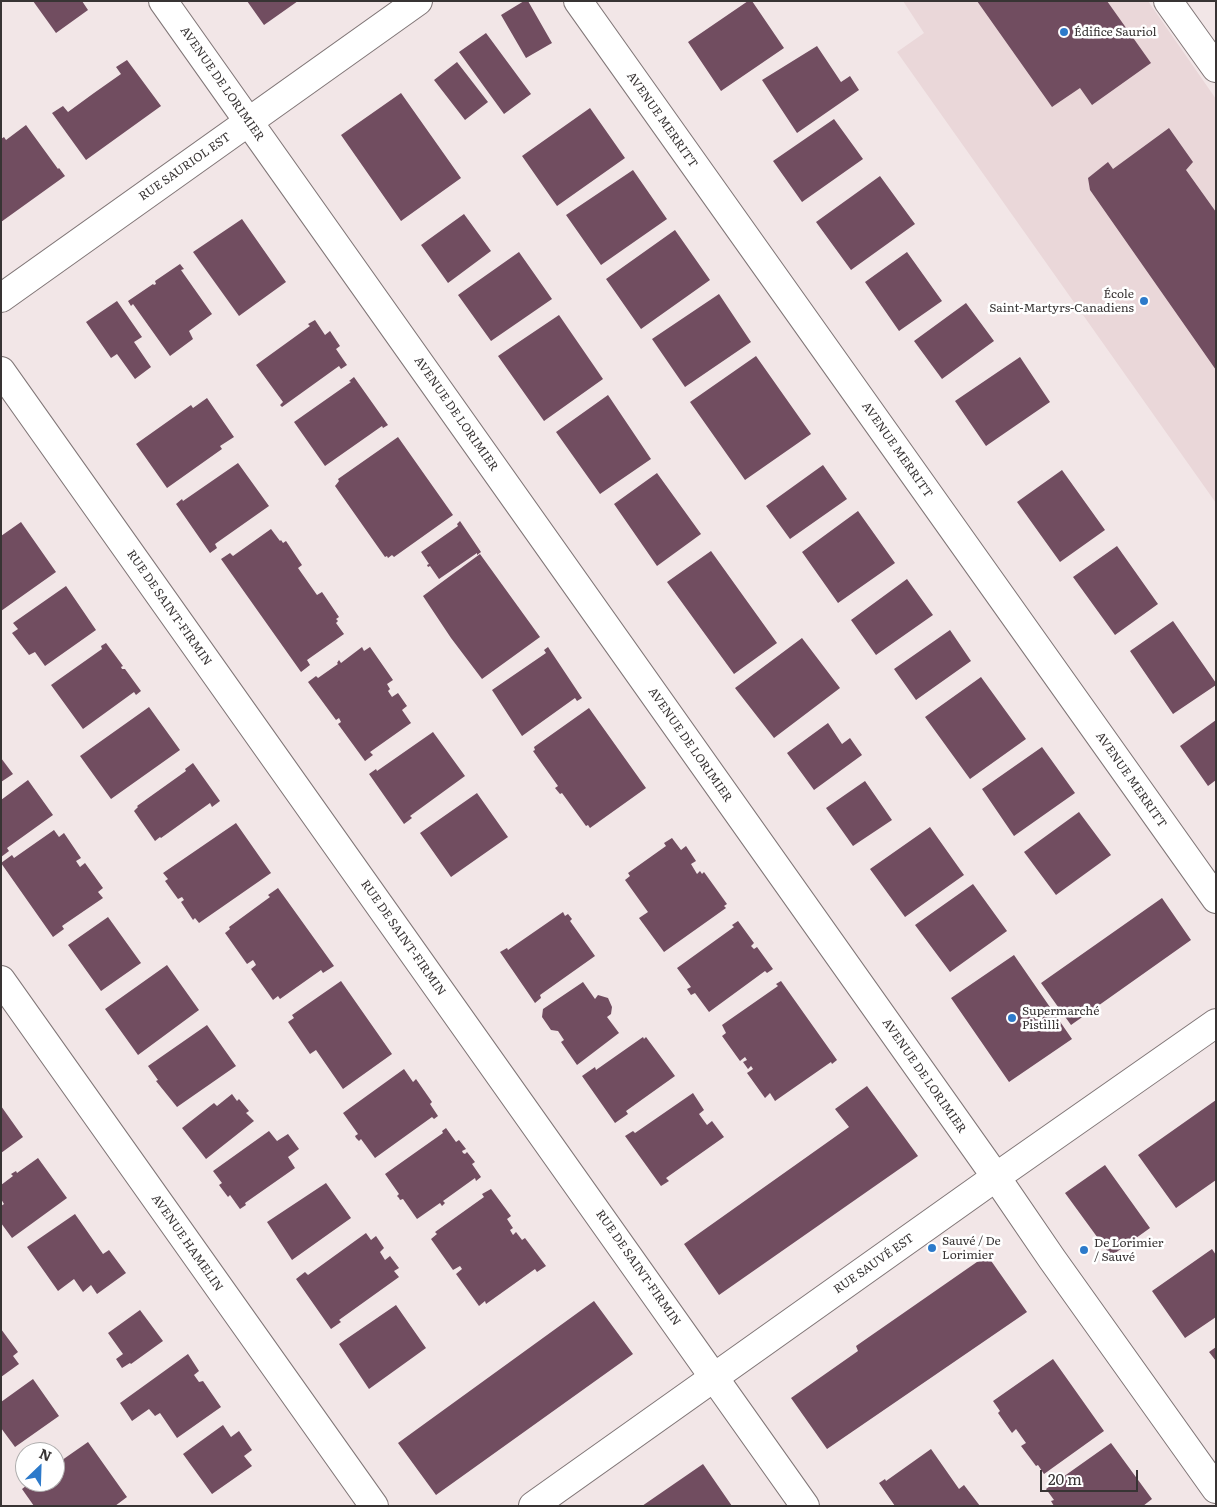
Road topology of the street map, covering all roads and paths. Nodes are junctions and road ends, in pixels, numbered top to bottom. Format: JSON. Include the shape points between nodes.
{"nodes":[{"id":1,"x":163,"y":1,"type":"edge"},
{"id":2,"x":418,"y":1,"type":"edge"},
{"id":3,"x":578,"y":1,"type":"edge"},
{"id":4,"x":1168,"y":1,"type":"edge"},
{"id":5,"x":1216,"y":68,"type":"edge"},
{"id":6,"x":248,"y":122,"type":"junction"},
{"id":7,"x":1,"y":298,"type":"edge"},
{"id":8,"x":1,"y":371,"type":"edge"},
{"id":9,"x":1216,"y":899,"type":"edge"},
{"id":10,"x":1,"y":980,"type":"edge"},
{"id":11,"x":1216,"y":1023,"type":"edge"},
{"id":12,"x":996,"y":1177,"type":"junction"},
{"id":13,"x":714,"y":1377,"type":"junction"},
{"id":14,"x":1216,"y":1489,"type":"edge"},
{"id":15,"x":374,"y":1506,"type":"edge"},
{"id":16,"x":533,"y":1506,"type":"edge"},
{"id":17,"x":805,"y":1506,"type":"edge"}],
"edges":[{"from":1,"to":6,"type":"street","name":"AVENUE DE LORIMIER"},
{"from":2,"to":6,"type":"street","name":"RUE SAURIOL EST"},
{"from":3,"to":9,"type":"street","name":"AVENUE MERRITT"},
{"from":4,"to":5,"type":"street"},
{"from":6,"to":7,"type":"street","name":"RUE SAURIOL EST"},
{"from":6,"to":12,"type":"street","name":"AVENUE DE LORIMIER"},
{"from":8,"to":13,"type":"street","name":"RUE DE SAINT-FIRMIN"},
{"from":10,"to":15,"type":"street","name":"AVENUE HAMELIN"},
{"from":11,"to":12,"type":"street","name":"RUE SAUVÉ EST"},
{"from":12,"to":13,"type":"street","name":"RUE SAUVÉ EST"},
{"from":12,"to":14,"type":"street","name":"AVENUE DE LORIMIER"},
{"from":13,"to":16,"type":"street","name":"RUE SAUVÉ EST"},
{"from":13,"to":17,"type":"street","name":"RUE DE SAINT-FIRMIN"}]}
